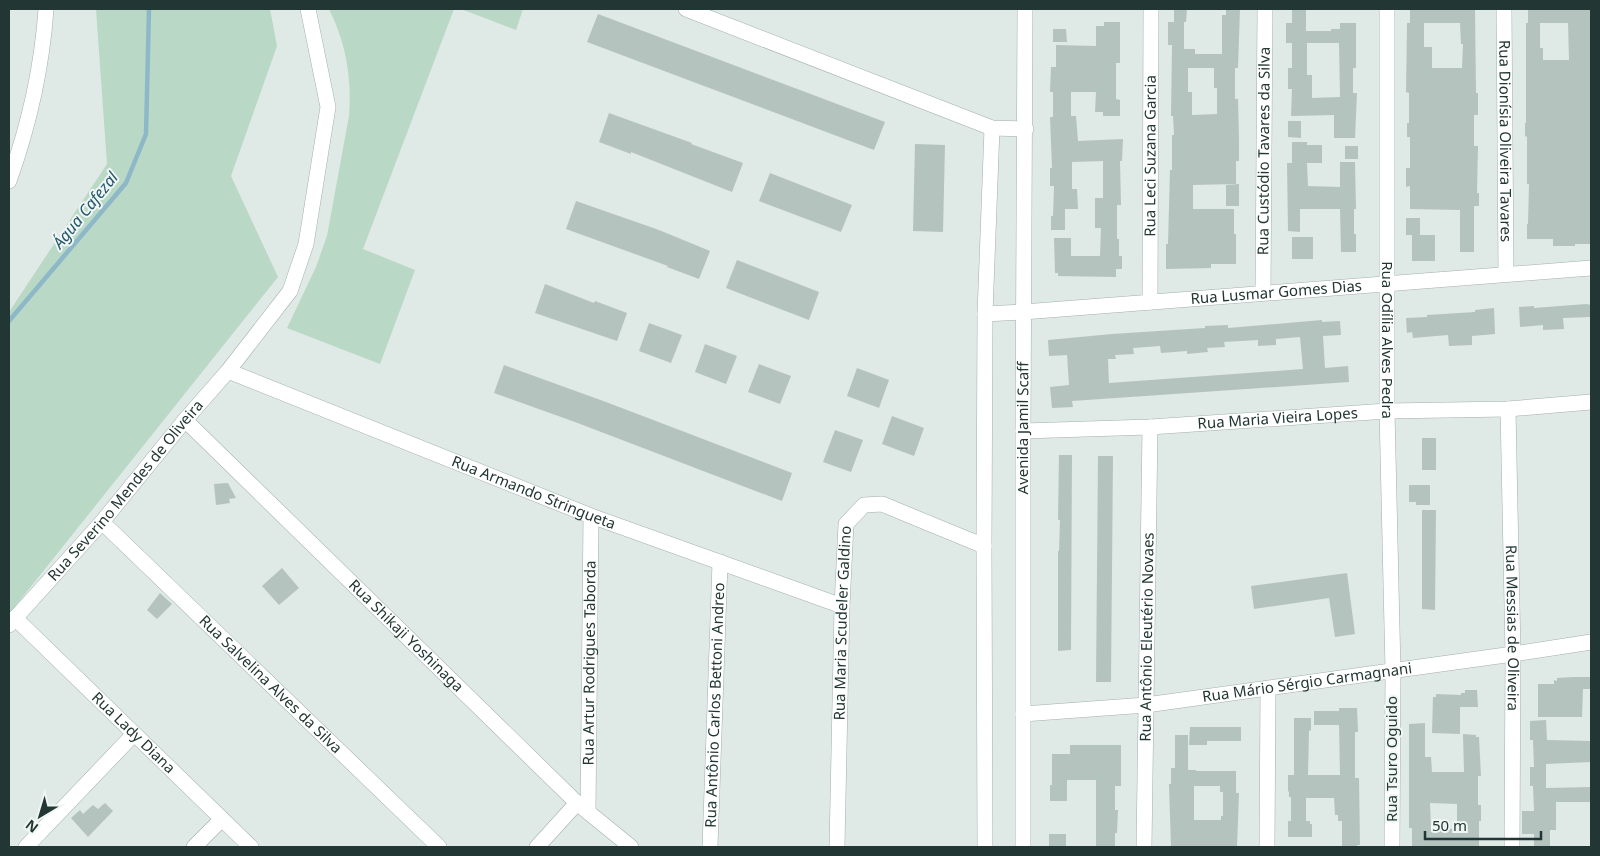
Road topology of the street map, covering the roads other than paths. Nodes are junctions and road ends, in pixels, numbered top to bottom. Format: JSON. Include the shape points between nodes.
{"nodes":[{"id":1,"x":46,"y":9,"type":"edge"},
{"id":2,"x":308,"y":9,"type":"edge"},
{"id":3,"x":686,"y":9,"type":"edge"},
{"id":4,"x":1025,"y":9,"type":"edge"},
{"id":5,"x":1151,"y":9,"type":"edge"},
{"id":6,"x":1265,"y":9,"type":"edge"},
{"id":7,"x":1387,"y":9,"type":"edge"},
{"id":8,"x":1504,"y":9,"type":"edge"},
{"id":9,"x":992,"y":128,"type":"junction"},
{"id":10,"x":1026,"y":130,"type":"junction"},
{"id":11,"x":9,"y":181,"type":"edge"},
{"id":12,"x":1591,"y":268,"type":"edge"},
{"id":13,"x":1506,"y":274,"type":"junction"},
{"id":14,"x":1387,"y":284,"type":"junction"},
{"id":15,"x":1263,"y":294,"type":"junction"},
{"id":16,"x":1150,"y":302,"type":"junction"},
{"id":17,"x":1023,"y":312,"type":"junction"},
{"id":18,"x":986,"y":314,"type":"junction"},
{"id":19,"x":228,"y":371,"type":"junction"},
{"id":20,"x":1591,"y":402,"type":"edge"},
{"id":21,"x":1508,"y":409,"type":"junction"},
{"id":22,"x":1387,"y":412,"type":"junction"},
{"id":23,"x":185,"y":420,"type":"junction"},
{"id":24,"x":1150,"y":427,"type":"junction"},
{"id":25,"x":1023,"y":431,"type":"junction"},
{"id":26,"x":592,"y":516,"type":"junction"},
{"id":27,"x":102,"y":522,"type":"junction"},
{"id":28,"x":984,"y":546,"type":"junction"},
{"id":29,"x":720,"y":562,"type":"junction"},
{"id":30,"x":842,"y":606,"type":"junction"},
{"id":31,"x":12,"y":622,"type":"edge"},
{"id":32,"x":1591,"y":642,"type":"edge"},
{"id":33,"x":1512,"y":654,"type":"junction"},
{"id":34,"x":1393,"y":671,"type":"junction"},
{"id":35,"x":1268,"y":689,"type":"junction"},
{"id":36,"x":1146,"y":705,"type":"junction"},
{"id":37,"x":1023,"y":714,"type":"junction"},
{"id":38,"x":134,"y":734,"type":"junction"},
{"id":39,"x":583,"y":808,"type":"junction"},
{"id":40,"x":222,"y":819,"type":"junction"},
{"id":41,"x":26,"y":847,"type":"edge"},
{"id":42,"x":194,"y":847,"type":"edge"},
{"id":43,"x":251,"y":847,"type":"edge"},
{"id":44,"x":439,"y":847,"type":"edge"},
{"id":45,"x":537,"y":847,"type":"edge"},
{"id":46,"x":631,"y":847,"type":"edge"},
{"id":47,"x":710,"y":847,"type":"edge"},
{"id":48,"x":837,"y":847,"type":"edge"},
{"id":49,"x":985,"y":847,"type":"edge"},
{"id":50,"x":1023,"y":847,"type":"edge"},
{"id":51,"x":1144,"y":847,"type":"edge"},
{"id":52,"x":1267,"y":847,"type":"edge"},
{"id":53,"x":1392,"y":847,"type":"edge"},
{"id":54,"x":1512,"y":847,"type":"edge"}],
"edges":[{"from":1,"to":11,"type":"street","via":[[40,72],[29,121]]},
{"from":2,"to":19,"type":"street","name":"Rua Severino Mendes de Oliveira","via":[[328,107],[306,244],[290,291]]},
{"from":3,"to":9,"type":"street"},
{"from":4,"to":10,"type":"street","name":"Avenida Jamil Scaff"},
{"from":5,"to":16,"type":"street","name":"Rua Leci Suzana Garcia"},
{"from":6,"to":15,"type":"street","name":"Rua Custódio Tavares da Silva"},
{"from":7,"to":14,"type":"street","name":"Rua Odília Alves Pedra"},
{"from":8,"to":13,"type":"street","name":"Rua Dionísia Oliveira Tavares"},
{"from":9,"to":10,"type":"street"},
{"from":9,"to":18,"type":"street"},
{"from":10,"to":17,"type":"street","name":"Avenida Jamil Scaff"},
{"from":12,"to":13,"type":"street","name":"Rua Lusmar Gomes Dias"},
{"from":13,"to":14,"type":"street","name":"Rua Lusmar Gomes Dias"},
{"from":14,"to":15,"type":"street","name":"Rua Lusmar Gomes Dias"},
{"from":14,"to":22,"type":"street","name":"Rua Odília Alves Pedra"},
{"from":15,"to":16,"type":"street","name":"Rua Lusmar Gomes Dias"},
{"from":16,"to":17,"type":"street","name":"Rua Lusmar Gomes Dias"},
{"from":17,"to":18,"type":"street","name":"Rua Lusmar Gomes Dias"},
{"from":17,"to":25,"type":"street","name":"Avenida Jamil Scaff"},
{"from":18,"to":28,"type":"street"},
{"from":19,"to":23,"type":"street","name":"Rua Severino Mendes de Oliveira"},
{"from":19,"to":26,"type":"street","name":"Rua Armando Stringueta"},
{"from":20,"to":21,"type":"street","name":"Rua Maria Vieira Lopes"},
{"from":21,"to":22,"type":"street","name":"Rua Maria Vieira Lopes"},
{"from":21,"to":33,"type":"street","name":"Rua Messias de Oliveira"},
{"from":22,"to":24,"type":"street","name":"Rua Maria Vieira Lopes"},
{"from":22,"to":34,"type":"street","name":"Rua Odília Alves Pedra"},
{"from":23,"to":27,"type":"street","name":"Rua Severino Mendes de Oliveira"},
{"from":23,"to":39,"type":"street","name":"Rua Shikaji Yoshinaga"},
{"from":24,"to":25,"type":"street","name":"Rua Maria Vieira Lopes"},
{"from":24,"to":36,"type":"street","name":"Rua Antônio Eleutério Novaes"},
{"from":25,"to":37,"type":"street","name":"Avenida Jamil Scaff"},
{"from":26,"to":29,"type":"street","name":"Rua Armando Stringueta"},
{"from":26,"to":39,"type":"street","name":"Rua Artur Rodrigues Taborda"},
{"from":27,"to":31,"type":"street","name":"Rua Severino Mendes de Oliveira"},
{"from":27,"to":44,"type":"street","name":"Rua Salvelina Alves da Silva"},
{"from":28,"to":30,"type":"street","name":"Rua Maria Scudeler Galdino","via":[[882,504],[864,505],[846,524]]},
{"from":28,"to":49,"type":"street"},
{"from":29,"to":30,"type":"street","name":"Rua Armando Stringueta"},
{"from":29,"to":47,"type":"street","name":"Rua Antônio Carlos Bettoni Andreo"},
{"from":30,"to":48,"type":"street","name":"Rua Maria Scudeler Galdino"},
{"from":31,"to":38,"type":"street","name":"Rua Lady Diana"},
{"from":32,"to":33,"type":"street","name":"Rua Mário Sérgio Carmagnani"},
{"from":33,"to":34,"type":"street","name":"Rua Mário Sérgio Carmagnani"},
{"from":33,"to":54,"type":"street","name":"Rua Messias de Oliveira"},
{"from":34,"to":35,"type":"street","name":"Rua Mário Sérgio Carmagnani"},
{"from":34,"to":53,"type":"street","name":"Rua Tsuro Oguido"},
{"from":35,"to":36,"type":"street","name":"Rua Mário Sérgio Carmagnani"},
{"from":35,"to":52,"type":"street"},
{"from":36,"to":37,"type":"street","name":"Rua Mário Sérgio Carmagnani"},
{"from":36,"to":51,"type":"street","name":"Rua Antônio Eleutério Novaes"},
{"from":37,"to":50,"type":"street","name":"Avenida Jamil Scaff"},
{"from":38,"to":40,"type":"street","name":"Rua Lady Diana"},
{"from":38,"to":41,"type":"street"},
{"from":39,"to":45,"type":"street"},
{"from":39,"to":46,"type":"street","name":"Rua Shikaji Yoshinaga"},
{"from":40,"to":42,"type":"street"},
{"from":40,"to":43,"type":"street","name":"Rua Lady Diana"}]}
